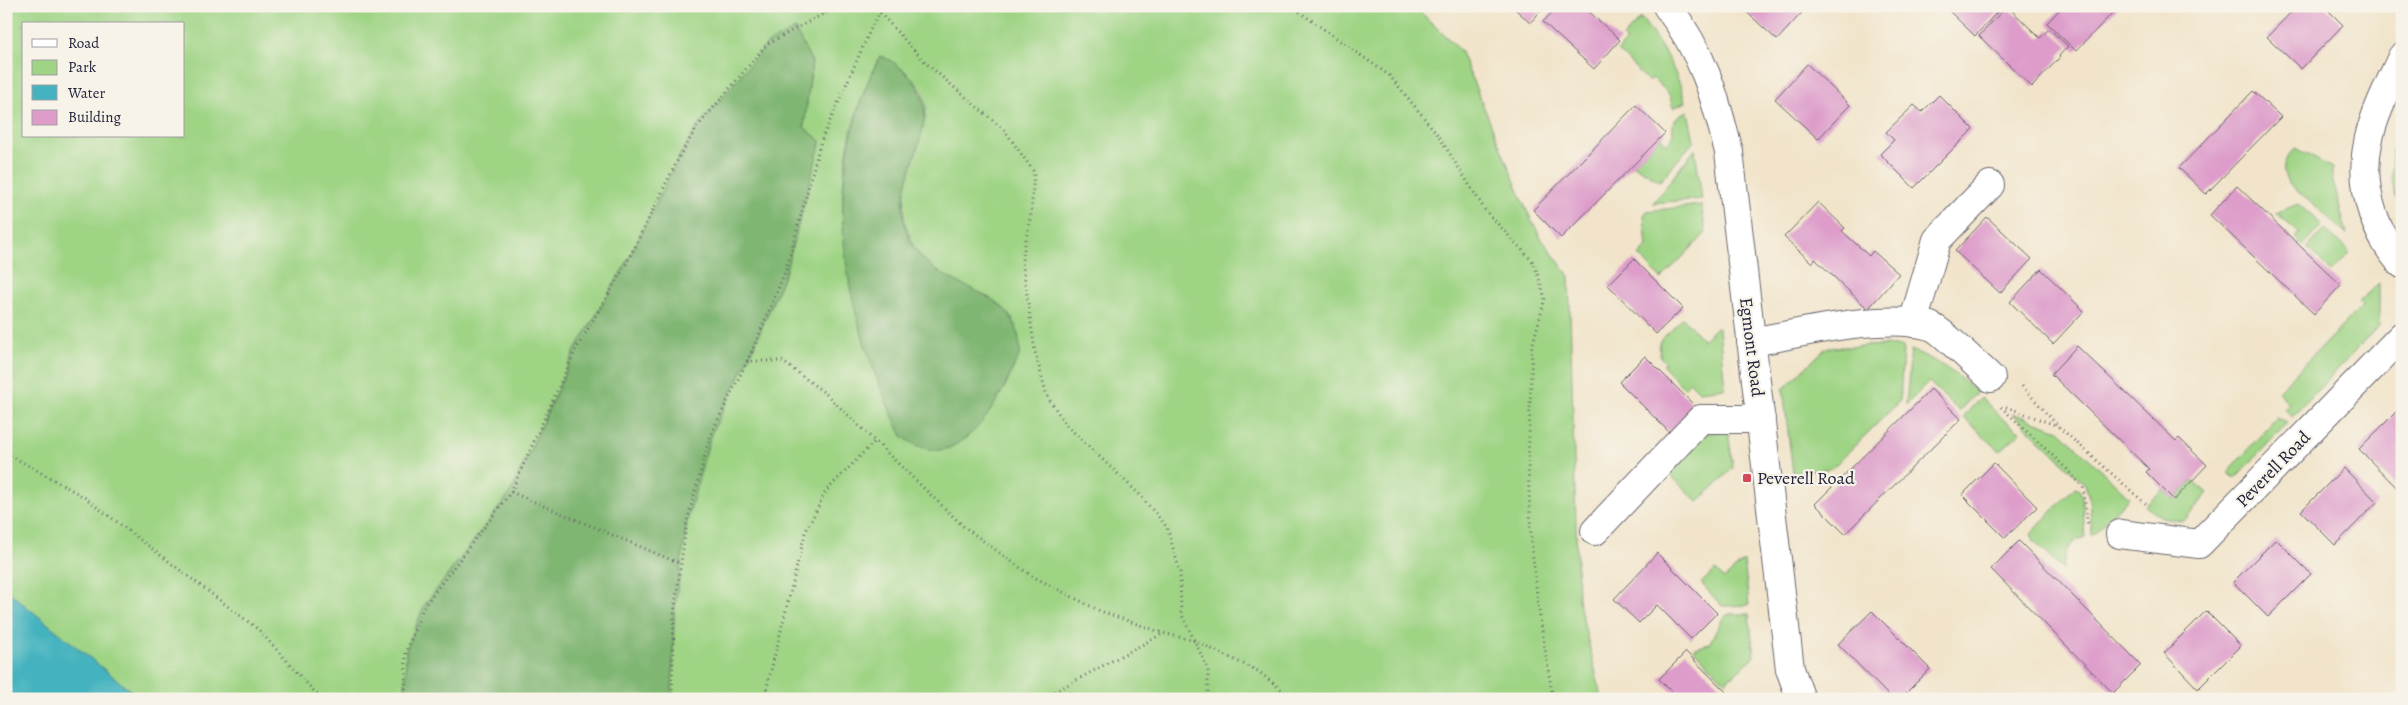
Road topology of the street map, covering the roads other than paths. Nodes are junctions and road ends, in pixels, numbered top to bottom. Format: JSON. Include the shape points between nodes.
{"nodes":[{"id":1,"x":1667,"y":6,"type":"edge"},
{"id":2,"x":2402,"y":57,"type":"edge"},
{"id":3,"x":1990,"y":185,"type":"dead end"},
{"id":4,"x":2402,"y":264,"type":"edge"},
{"id":5,"x":1913,"y":323,"type":"junction"},
{"id":6,"x":2402,"y":336,"type":"edge"},
{"id":7,"x":1751,"y":342,"type":"junction"},
{"id":8,"x":1991,"y":378,"type":"road end"},
{"id":9,"x":1761,"y":419,"type":"junction"},
{"id":10,"x":1596,"y":531,"type":"dead end"},
{"id":11,"x":2120,"y":534,"type":"road end"},
{"id":12,"x":1801,"y":699,"type":"edge"}],
"edges":[{"from":1,"to":7,"type":"street","name":"Egmont Road","via":[[1684,28],[1705,68],[1727,144]]},
{"from":2,"to":4,"type":"street","via":[[2374,117],[2364,160],[2365,182],[2377,225]]},
{"from":3,"to":5,"type":"street","via":[[1937,240]]},
{"from":5,"to":7,"type":"street","via":[[1892,321],[1848,325]]},
{"from":5,"to":8,"type":"street","via":[[1931,326]]},
{"from":6,"to":11,"type":"street","name":"Peverell Road","via":[[2199,544]]},
{"from":7,"to":9,"type":"street","name":"Egmont Road"},
{"from":9,"to":10,"type":"street","via":[[1701,420]]},
{"from":9,"to":12,"type":"street","name":"Egmont Road","via":[[1790,669]]}]}
